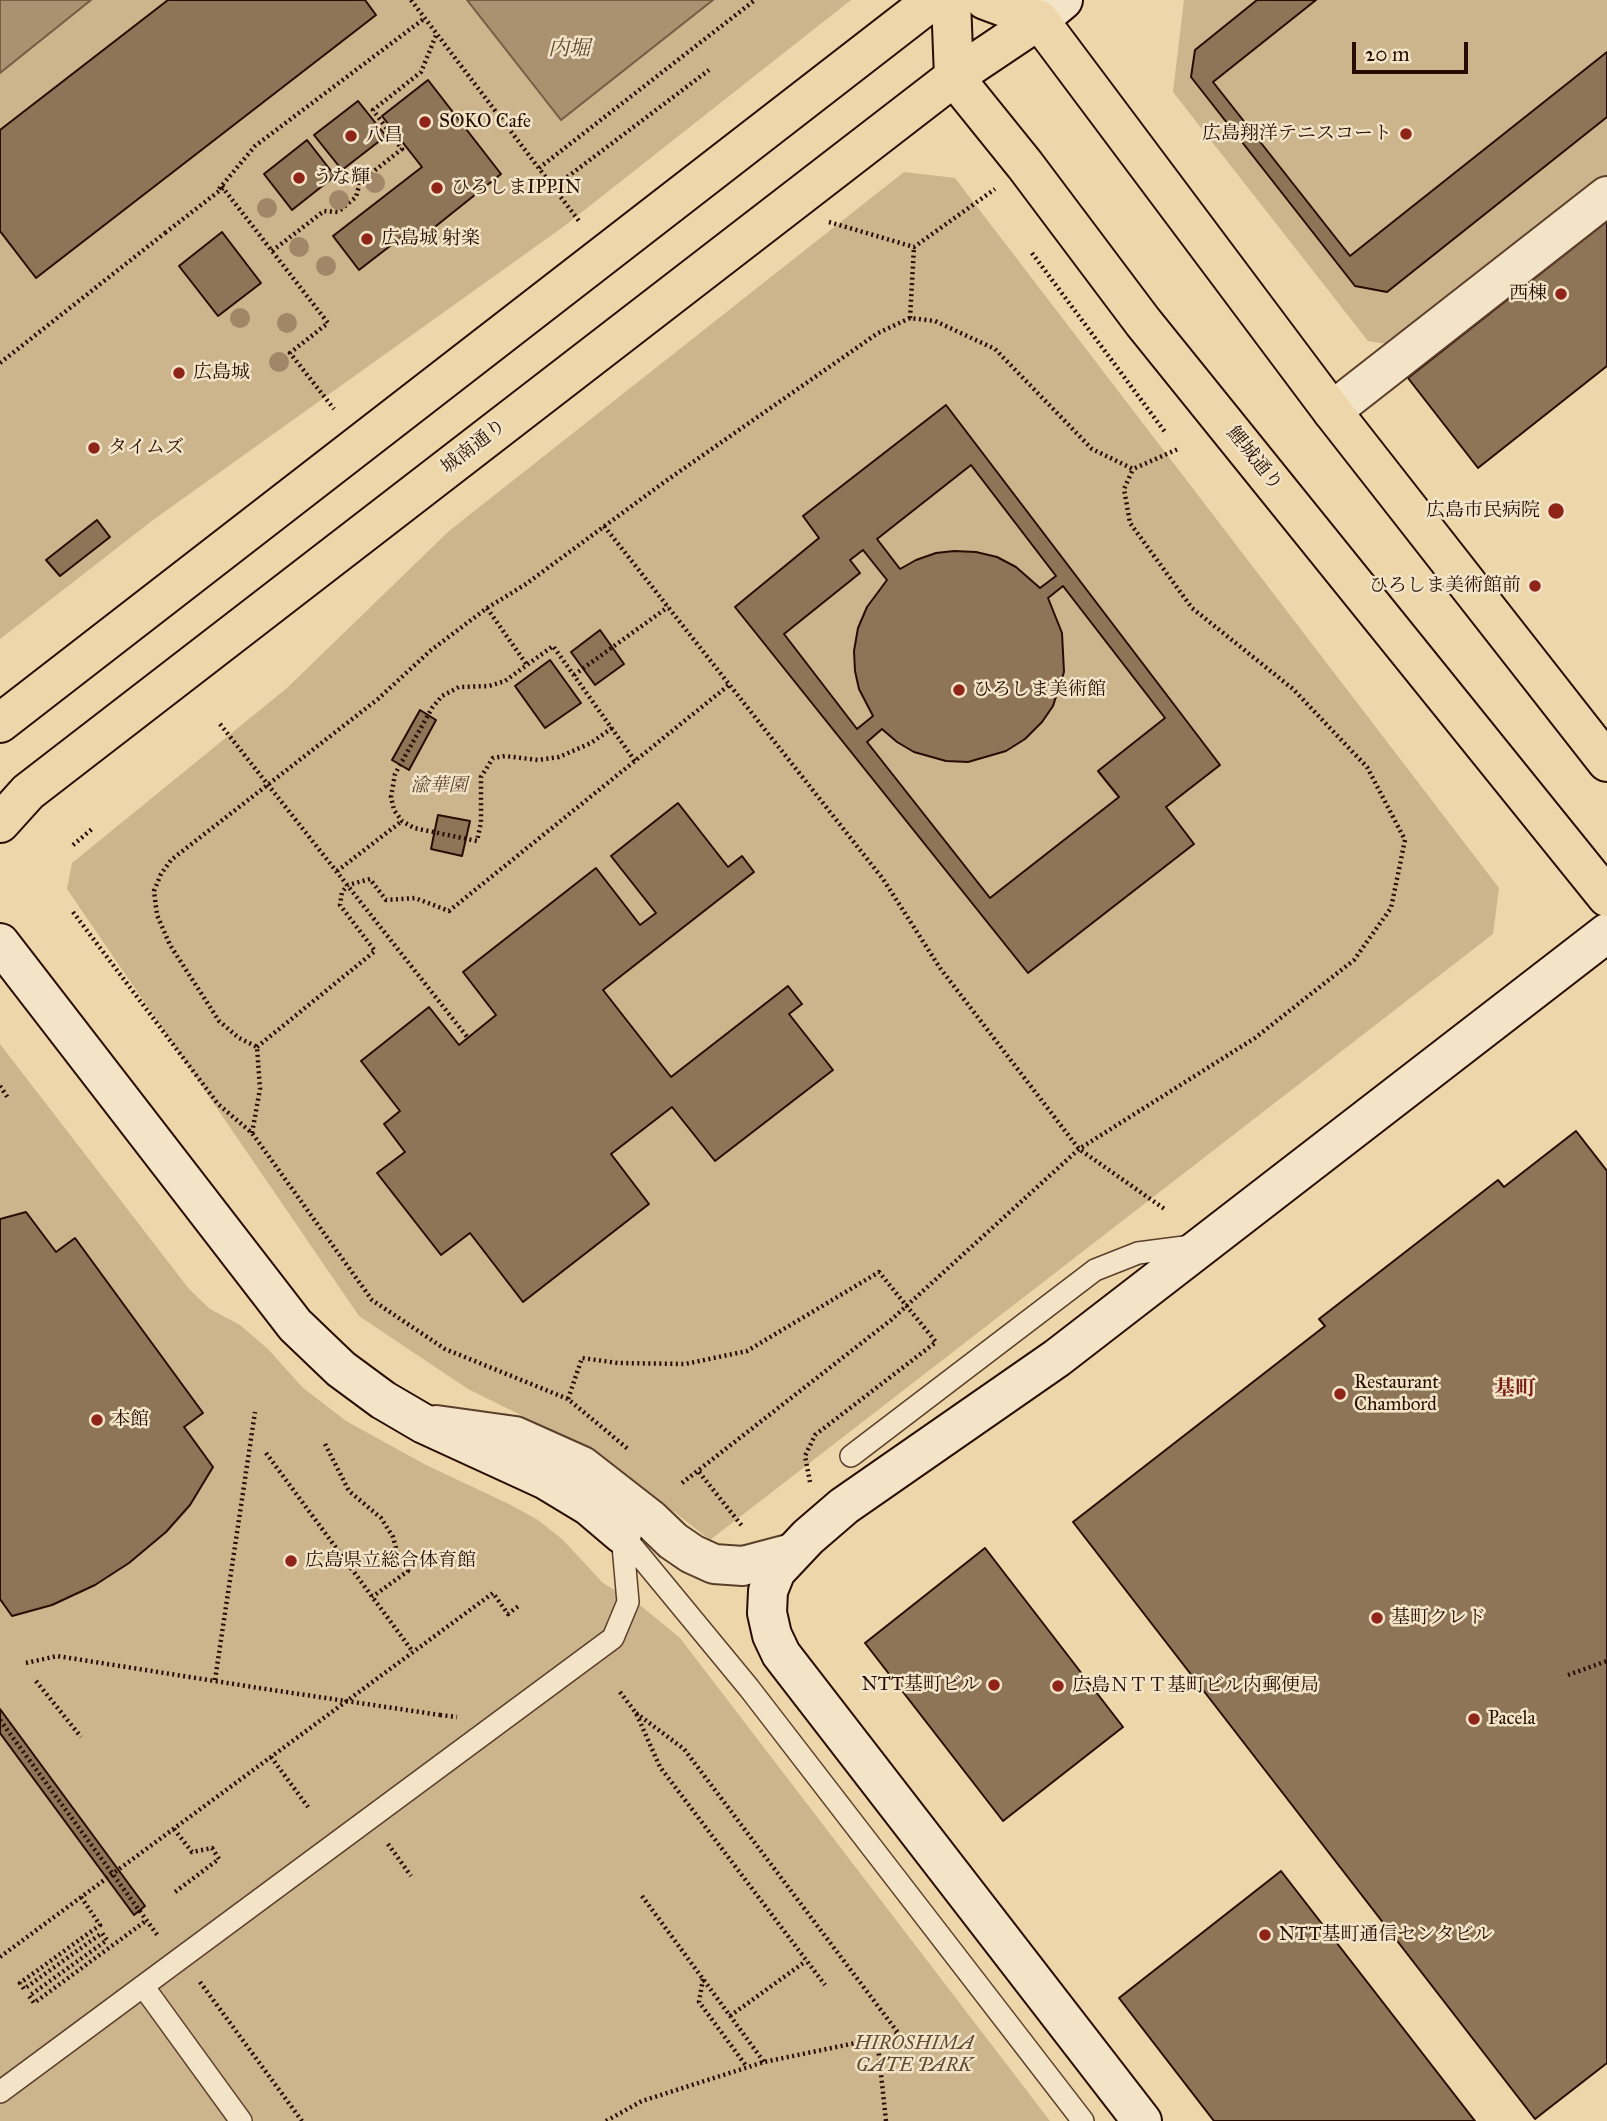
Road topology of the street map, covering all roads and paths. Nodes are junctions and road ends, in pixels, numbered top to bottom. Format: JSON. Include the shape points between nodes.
{"nodes":[{"id":1,"x":411,"y":0,"type":"edge"},
{"id":2,"x":755,"y":0,"type":"edge"},
{"id":3,"x":933,"y":0,"type":"edge"},
{"id":4,"x":951,"y":0,"type":"edge"},
{"id":5,"x":985,"y":0,"type":"edge"},
{"id":6,"x":1051,"y":10,"type":"edge"},
{"id":7,"x":425,"y":18,"type":"junction"},
{"id":8,"x":436,"y":33,"type":"junction"},
{"id":9,"x":709,"y":70,"type":"dead end"},
{"id":10,"x":954,"y":77,"type":"junction"},
{"id":11,"x":539,"y":168,"type":"junction"},
{"id":12,"x":554,"y":187,"type":"junction"},
{"id":13,"x":995,"y":189,"type":"dead end"},
{"id":14,"x":212,"y":196,"type":"junction"},
{"id":15,"x":1607,"y":196,"type":"edge"},
{"id":16,"x":579,"y":221,"type":"dead end"},
{"id":17,"x":825,"y":221,"type":"dead end"},
{"id":18,"x":914,"y":247,"type":"junction"},
{"id":19,"x":272,"y":251,"type":"junction"},
{"id":20,"x":1032,"y":253,"type":"dead end"},
{"id":21,"x":910,"y":318,"type":"junction"},
{"id":22,"x":0,"y":363,"type":"edge"},
{"id":23,"x":334,"y":409,"type":"dead end"},
{"id":24,"x":1332,"y":411,"type":"junction"},
{"id":25,"x":1166,"y":432,"type":"dead end"},
{"id":26,"x":1178,"y":449,"type":"dead end"},
{"id":27,"x":1133,"y":469,"type":"junction"},
{"id":28,"x":604,"y":526,"type":"junction"},
{"id":29,"x":668,"y":607,"type":"junction"},
{"id":30,"x":487,"y":608,"type":"junction"},
{"id":31,"x":527,"y":665,"type":"junction"},
{"id":32,"x":574,"y":676,"type":"junction"},
{"id":33,"x":729,"y":685,"type":"junction"},
{"id":34,"x":0,"y":723,"type":"edge"},
{"id":35,"x":220,"y":724,"type":"dead end"},
{"id":36,"x":612,"y":728,"type":"junction"},
{"id":37,"x":635,"y":761,"type":"junction"},
{"id":38,"x":1607,"y":762,"type":"edge"},
{"id":39,"x":268,"y":786,"type":"junction"},
{"id":40,"x":402,"y":821,"type":"junction"},
{"id":41,"x":0,"y":823,"type":"edge"},
{"id":42,"x":92,"y":829,"type":"dead end"},
{"id":43,"x":73,"y":845,"type":"dead end"},
{"id":44,"x":337,"y":871,"type":"junction"},
{"id":45,"x":348,"y":886,"type":"junction"},
{"id":46,"x":1607,"y":897,"type":"edge"},
{"id":47,"x":73,"y":912,"type":"dead end"},
{"id":48,"x":1607,"y":933,"type":"edge"},
{"id":49,"x":0,"y":943,"type":"edge"},
{"id":50,"x":468,"y":1038,"type":"dead end"},
{"id":51,"x":257,"y":1048,"type":"junction"},
{"id":52,"x":0,"y":1086,"type":"edge"},
{"id":53,"x":8,"y":1098,"type":"dead end"},
{"id":54,"x":253,"y":1133,"type":"junction"},
{"id":55,"x":1079,"y":1149,"type":"junction"},
{"id":56,"x":1166,"y":1210,"type":"dead end"},
{"id":57,"x":1203,"y":1245,"type":"junction"},
{"id":58,"x":907,"y":1305,"type":"junction"},
{"id":59,"x":568,"y":1399,"type":"junction"},
{"id":60,"x":255,"y":1412,"type":"dead end"},
{"id":61,"x":424,"y":1424,"type":"junction"},
{"id":62,"x":325,"y":1444,"type":"dead end"},
{"id":63,"x":266,"y":1453,"type":"dead end"},
{"id":64,"x":634,"y":1455,"type":"dead end"},
{"id":65,"x":851,"y":1456,"type":"dead end"},
{"id":66,"x":699,"y":1472,"type":"junction"},
{"id":67,"x":810,"y":1482,"type":"dead end"},
{"id":68,"x":682,"y":1483,"type":"dead end"},
{"id":69,"x":745,"y":1530,"type":"dead end"},
{"id":70,"x":622,"y":1534,"type":"junction"},
{"id":71,"x":792,"y":1553,"type":"junction"},
{"id":72,"x":372,"y":1597,"type":"junction"},
{"id":73,"x":520,"y":1605,"type":"dead end"},
{"id":74,"x":413,"y":1653,"type":"junction"},
{"id":75,"x":1607,"y":1661,"type":"edge"},
{"id":76,"x":26,"y":1663,"type":"dead end"},
{"id":77,"x":1568,"y":1675,"type":"dead end"},
{"id":78,"x":36,"y":1681,"type":"dead end"},
{"id":79,"x":215,"y":1681,"type":"junction"},
{"id":80,"x":620,"y":1692,"type":"dead end"},
{"id":81,"x":636,"y":1713,"type":"junction"},
{"id":82,"x":440,"y":1715,"type":"dead end"},
{"id":83,"x":0,"y":1720,"type":"edge"},
{"id":84,"x":81,"y":1737,"type":"dead end"},
{"id":85,"x":271,"y":1757,"type":"junction"},
{"id":86,"x":308,"y":1807,"type":"dead end"},
{"id":87,"x":174,"y":1829,"type":"junction"},
{"id":88,"x":388,"y":1844,"type":"dead end"},
{"id":89,"x":411,"y":1876,"type":"dead end"},
{"id":90,"x":175,"y":1892,"type":"dead end"},
{"id":91,"x":642,"y":1896,"type":"dead end"},
{"id":92,"x":81,"y":1897,"type":"junction"},
{"id":93,"x":147,"y":1920,"type":"junction"},
{"id":94,"x":163,"y":1943,"type":"dead end"},
{"id":95,"x":0,"y":1956,"type":"edge"},
{"id":96,"x":806,"y":1961,"type":"junction"},
{"id":97,"x":197,"y":1979,"type":"dead end"},
{"id":98,"x":703,"y":1979,"type":"junction"},
{"id":99,"x":825,"y":1985,"type":"dead end"},
{"id":100,"x":143,"y":1986,"type":"junction"},
{"id":101,"x":730,"y":2016,"type":"junction"},
{"id":102,"x":877,"y":2037,"type":"junction"},
{"id":103,"x":764,"y":2062,"type":"junction"},
{"id":104,"x":747,"y":2067,"type":"junction"},
{"id":105,"x":0,"y":2092,"type":"edge"},
{"id":106,"x":241,"y":2121,"type":"edge"},
{"id":107,"x":302,"y":2121,"type":"edge"},
{"id":108,"x":606,"y":2121,"type":"edge"},
{"id":109,"x":886,"y":2121,"type":"edge"},
{"id":110,"x":1083,"y":2121,"type":"edge"},
{"id":111,"x":1142,"y":2121,"type":"edge"}],
"edges":[{"from":1,"to":7,"type":"path"},
{"from":2,"to":11,"type":"path"},
{"from":3,"to":34,"type":"highway"},
{"from":4,"to":10,"type":"highway"},
{"from":5,"to":6,"type":"highway"},
{"from":6,"to":10,"type":"highway","name":"城南通り"},
{"from":6,"to":24,"type":"highway"},
{"from":7,"to":8,"type":"path"},
{"from":7,"to":14,"type":"path","via":[[255,146]]},
{"from":8,"to":11,"type":"path"},
{"from":8,"to":19,"type":"path","via":[[421,72],[373,110],[402,149],[360,182],[356,197],[338,212],[324,211]]},
{"from":9,"to":12,"type":"path"},
{"from":10,"to":41,"type":"highway","name":"城南通り","via":[[39,783]]},
{"from":10,"to":46,"type":"highway","name":"鯉城通り","via":[[1143,322]]},
{"from":11,"to":12,"type":"path"},
{"from":12,"to":16,"type":"path"},
{"from":13,"to":18,"type":"path"},
{"from":14,"to":19,"type":"path","via":[[223,188]]},
{"from":14,"to":22,"type":"path","bridge":true},
{"from":15,"to":24,"type":"street"},
{"from":17,"to":18,"type":"path"},
{"from":18,"to":21,"type":"path"},
{"from":19,"to":23,"type":"path","via":[[328,323],[290,353]]},
{"from":20,"to":25,"type":"path"},
{"from":21,"to":27,"type":"path","via":[[935,321],[995,349],[1092,449]]},
{"from":21,"to":28,"type":"path","via":[[878,333]]},
{"from":24,"to":38,"type":"highway"},
{"from":26,"to":27,"type":"path"},
{"from":27,"to":55,"type":"path","via":[[1124,489],[1130,523],[1192,608],[1293,690],[1367,767],[1405,840],[1391,908],[1354,960],[1255,1038]]},
{"from":28,"to":29,"type":"path"},
{"from":28,"to":30,"type":"path"},
{"from":29,"to":32,"type":"path"},
{"from":29,"to":33,"type":"path"},
{"from":30,"to":31,"type":"path"},
{"from":30,"to":39,"type":"path"},
{"from":31,"to":32,"type":"path","via":[[553,646]]},
{"from":31,"to":40,"type":"path","via":[[505,681],[459,687],[432,708],[392,784],[394,810]]},
{"from":32,"to":36,"type":"path"},
{"from":33,"to":37,"type":"path"},
{"from":33,"to":55,"type":"path","via":[[883,879],[940,968]]},
{"from":35,"to":39,"type":"path"},
{"from":36,"to":37,"type":"path"},
{"from":36,"to":40,"type":"path","via":[[559,757],[493,758],[481,777],[477,841],[414,828]]},
{"from":37,"to":45,"type":"path","via":[[449,911],[415,898],[386,900],[370,879]]},
{"from":39,"to":44,"type":"path"},
{"from":39,"to":51,"type":"path","via":[[171,860],[154,891],[157,915],[170,945],[219,1021]]},
{"from":40,"to":44,"type":"path"},
{"from":42,"to":43,"type":"path"},
{"from":44,"to":45,"type":"path"},
{"from":45,"to":50,"type":"path"},
{"from":45,"to":51,"type":"path","via":[[340,905],[375,951]]},
{"from":47,"to":54,"type":"path","via":[[218,1104]]},
{"from":48,"to":57,"type":"street"},
{"from":49,"to":61,"type":"street","via":[[295,1325],[341,1369]]},
{"from":51,"to":54,"type":"path","via":[[260,1089]]},
{"from":52,"to":53,"type":"path"},
{"from":54,"to":59,"type":"path","via":[[372,1300],[445,1349]]},
{"from":55,"to":56,"type":"path"},
{"from":55,"to":58,"type":"path"},
{"from":57,"to":65,"type":"lane","via":[[1138,1253],[1095,1270]]},
{"from":57,"to":71,"type":"street","via":[[1057,1358],[844,1506]]},
{"from":58,"to":59,"type":"path","via":[[879,1272],[747,1351],[685,1364],[582,1358]]},
{"from":58,"to":66,"type":"path"},
{"from":58,"to":67,"type":"path","via":[[936,1342],[815,1435],[805,1456]]},
{"from":59,"to":64,"type":"path"},
{"from":60,"to":79,"type":"path"},
{"from":61,"to":70,"type":"street","via":[[546,1480],[589,1506]]},
{"from":61,"to":71,"type":"street","via":[[515,1436],[560,1455],[603,1480],[673,1541],[714,1564],[743,1566]]},
{"from":62,"to":72,"type":"path","via":[[349,1491],[382,1518],[408,1571]]},
{"from":63,"to":72,"type":"path"},
{"from":66,"to":68,"type":"path"},
{"from":66,"to":69,"type":"path"},
{"from":70,"to":100,"type":"lane","via":[[628,1602],[613,1638]]},
{"from":70,"to":110,"type":"lane","via":[[749,1688]]},
{"from":71,"to":111,"type":"street","via":[[776,1571],[768,1591],[767,1613],[781,1654]]},
{"from":72,"to":74,"type":"path"},
{"from":73,"to":74,"type":"path","via":[[508,1614],[493,1593]]},
{"from":74,"to":85,"type":"path"},
{"from":75,"to":77,"type":"path"},
{"from":76,"to":79,"type":"path","via":[[57,1656]]},
{"from":78,"to":84,"type":"path"},
{"from":79,"to":82,"type":"path","bridge":true},
{"from":80,"to":81,"type":"path"},
{"from":81,"to":96,"type":"path","via":[[660,1767]]},
{"from":81,"to":102,"type":"path","via":[[684,1749],[899,2034]]},
{"from":83,"to":93,"type":"path"},
{"from":85,"to":86,"type":"path"},
{"from":85,"to":87,"type":"path"},
{"from":87,"to":90,"type":"path","via":[[192,1852],[212,1848],[219,1859]]},
{"from":87,"to":92,"type":"path"},
{"from":88,"to":89,"type":"path"},
{"from":91,"to":98,"type":"path"},
{"from":92,"to":93,"type":"path","via":[[100,1925],[20,1983],[24,1989],[102,1933],[107,1940],[29,1996],[34,2003]]},
{"from":92,"to":95,"type":"path"},
{"from":93,"to":94,"type":"path"},
{"from":96,"to":99,"type":"path"},
{"from":96,"to":101,"type":"path"},
{"from":97,"to":107,"type":"path"},
{"from":98,"to":101,"type":"path"},
{"from":98,"to":104,"type":"path","via":[[699,2002]]},
{"from":100,"to":105,"type":"lane"},
{"from":100,"to":106,"type":"lane"},
{"from":101,"to":103,"type":"path"},
{"from":102,"to":103,"type":"path"},
{"from":102,"to":109,"type":"path"},
{"from":103,"to":104,"type":"path"},
{"from":104,"to":108,"type":"path","via":[[642,2101]]}]}
